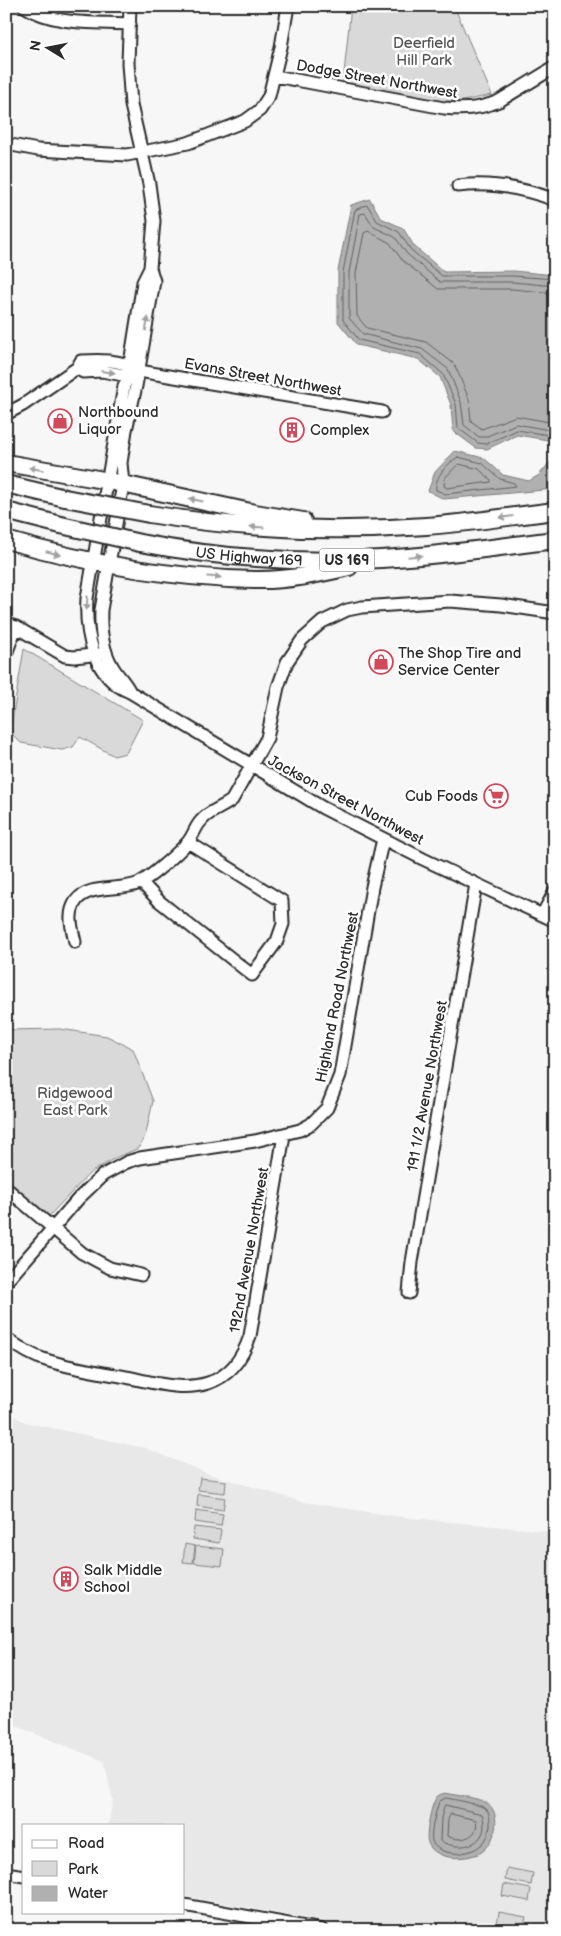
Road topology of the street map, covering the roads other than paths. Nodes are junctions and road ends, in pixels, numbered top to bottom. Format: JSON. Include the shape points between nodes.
{"nodes":[{"id":1,"x":24,"y":6,"type":"edge"},
{"id":2,"x":130,"y":6,"type":"edge"},
{"id":3,"x":288,"y":6,"type":"edge"},
{"id":4,"x":130,"y":24,"type":"junction"},
{"id":5,"x":555,"y":67,"type":"edge"},
{"id":6,"x":275,"y":76,"type":"junction"},
{"id":7,"x":6,"y":144,"type":"edge"},
{"id":8,"x":142,"y":154,"type":"junction"},
{"id":9,"x":458,"y":186,"type":"dead end"},
{"id":10,"x":555,"y":200,"type":"edge"},
{"id":11,"x":132,"y":371,"type":"junction"},
{"id":12,"x":382,"y":412,"type":"dead end"},
{"id":13,"x":6,"y":414,"type":"edge"},
{"id":14,"x":6,"y":463,"type":"edge"},
{"id":15,"x":116,"y":483,"type":"junction"},
{"id":16,"x":6,"y":484,"type":"edge"},
{"id":17,"x":6,"y":511,"type":"edge"},
{"id":18,"x":555,"y":511,"type":"edge"},
{"id":19,"x":382,"y":528,"type":"junction"},
{"id":20,"x":6,"y":540,"type":"edge"},
{"id":21,"x":555,"y":540,"type":"edge"},
{"id":22,"x":381,"y":559,"type":"junction"},
{"id":23,"x":101,"y":564,"type":"junction"},
{"id":24,"x":555,"y":613,"type":"edge"},
{"id":25,"x":11,"y":626,"type":"edge"},
{"id":26,"x":6,"y":654,"type":"edge"},
{"id":27,"x":100,"y":654,"type":"junction"},
{"id":28,"x":254,"y":761,"type":"junction"},
{"id":29,"x":383,"y":839,"type":"junction"},
{"id":30,"x":188,"y":842,"type":"junction"},
{"id":31,"x":141,"y":882,"type":"junction"},
{"id":32,"x":476,"y":884,"type":"junction"},
{"id":33,"x":555,"y":891,"type":"edge"},
{"id":34,"x":542,"y":915,"type":"junction"},
{"id":35,"x":555,"y":922,"type":"edge"},
{"id":36,"x":75,"y":942,"type":"dead end"},
{"id":37,"x":284,"y":1135,"type":"junction"},
{"id":38,"x":6,"y":1188,"type":"edge"},
{"id":39,"x":52,"y":1229,"type":"junction"},
{"id":40,"x":141,"y":1275,"type":"dead end"},
{"id":41,"x":6,"y":1282,"type":"edge"},
{"id":42,"x":409,"y":1293,"type":"dead end"},
{"id":43,"x":6,"y":1338,"type":"edge"},
{"id":44,"x":6,"y":1873,"type":"edge"},
{"id":45,"x":22,"y":1876,"type":"edge"},
{"id":46,"x":185,"y":1904,"type":"edge"},
{"id":47,"x":322,"y":1930,"type":"edge"}],
"edges":[{"from":1,"to":4,"type":"street","via":[[57,19]]},
{"from":2,"to":4,"type":"street"},
{"from":3,"to":6,"type":"street"},
{"from":4,"to":8,"type":"street","via":[[128,77]]},
{"from":5,"to":6,"type":"street","name":"Dodge Street Northwest","via":[[499,101],[468,109],[444,108]]},
{"from":6,"to":8,"type":"street","via":[[266,104],[253,116],[188,143]]},
{"from":7,"to":8,"type":"street","via":[[38,150]]},
{"from":8,"to":11,"type":"street","via":[[154,210],[150,268],[154,281]]},
{"from":9,"to":10,"type":"street","via":[[510,186]]},
{"from":11,"to":12,"type":"street","name":"Evans Street Northwest"},
{"from":11,"to":13,"type":"street","name":"Evans Street Northwest","via":[[83,372],[77,368]]},
{"from":11,"to":15,"type":"street"},
{"from":15,"to":14,"type":"highway","one_way":true},
{"from":19,"to":15,"type":"highway","one_way":true,"via":[[315,523]]},
{"from":15,"to":23,"type":"street","name":"Jackson Street Northwest","via":[[113,541]]},
{"from":15,"to":23,"type":"street","name":"Jackson Street Northwest","via":[[98,538]]},
{"from":19,"to":16,"type":"highway","name":"US Highway 169","number":"US 169","one_way":true,"bridge":true,"via":[[297,529],[227,525],[149,514]]},
{"from":17,"to":22,"type":"highway","name":"US Highway 169","number":"US 169","bridge":true,"via":[[140,543],[193,552],[295,560]]},
{"from":18,"to":19,"type":"highway","name":"US Highway 169","number":"US 169","one_way":true},
{"from":20,"to":23,"type":"highway","one_way":true},
{"from":22,"to":21,"type":"highway","name":"US Highway 169","number":"US 169","one_way":true},
{"from":23,"to":22,"type":"highway","one_way":true,"via":[[255,580],[309,575]]},
{"from":23,"to":27,"type":"street","name":"Jackson Street Northwest","via":[[87,598],[86,620],[89,638]]},
{"from":24,"to":28,"type":"street","via":[[450,601],[362,607],[334,615],[302,640],[287,662],[270,727]]},
{"from":25,"to":26,"type":"street"},
{"from":25,"to":27,"type":"street","via":[[65,656]]},
{"from":27,"to":28,"type":"street","name":"Jackson Street Northwest","via":[[111,680],[122,689]]},
{"from":28,"to":29,"type":"street","name":"Jackson Street Northwest","via":[[324,808]]},
{"from":28,"to":30,"type":"street","via":[[232,800],[200,821]]},
{"from":29,"to":32,"type":"street","name":"Jackson Street Northwest"},
{"from":29,"to":37,"type":"street","name":"Highland Road Northwest","via":[[336,1087],[320,1117],[306,1127]]},
{"from":30,"to":31,"type":"street"},
{"from":30,"to":31,"type":"street","via":[[282,901],[283,924],[277,941],[252,975],[159,902]]},
{"from":31,"to":36,"type":"street","via":[[90,892],[76,900],[70,915]]},
{"from":32,"to":34,"type":"street","name":"Jackson Street Northwest"},
{"from":32,"to":42,"type":"street","name":"191 1/2 Avenue Northwest"},
{"from":33,"to":34,"type":"street"},
{"from":34,"to":35,"type":"street","name":"Jackson Street Northwest"},
{"from":37,"to":39,"type":"street","name":"Highland Road Northwest","via":[[127,1162],[103,1175]]},
{"from":37,"to":43,"type":"street","name":"192nd Avenue Northwest","via":[[253,1325],[247,1346],[234,1366],[218,1379],[177,1386],[105,1373],[45,1360]]},
{"from":38,"to":39,"type":"street"},
{"from":39,"to":40,"type":"street","via":[[101,1265]]},
{"from":39,"to":41,"type":"street","name":"Highland Road Northwest"},
{"from":44,"to":45,"type":"street"},
{"from":46,"to":47,"type":"street"}]}
